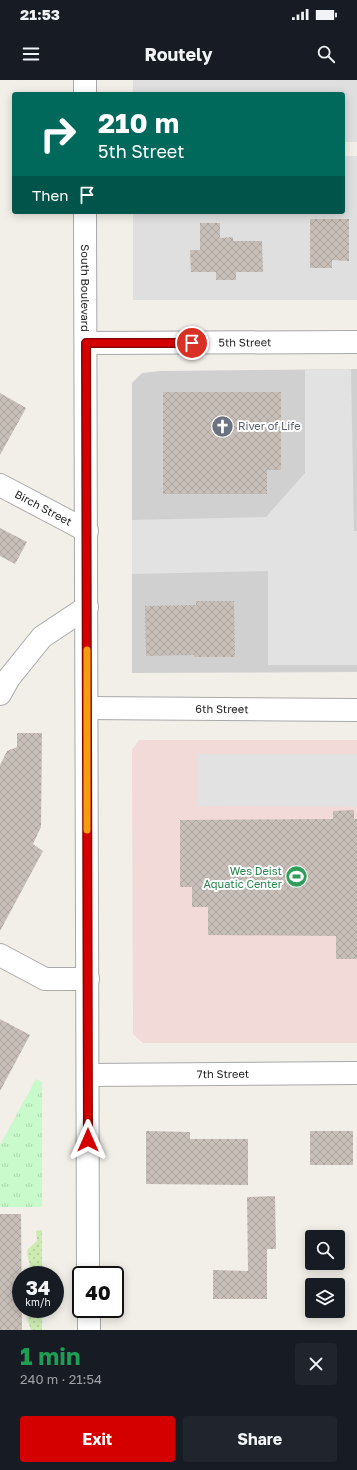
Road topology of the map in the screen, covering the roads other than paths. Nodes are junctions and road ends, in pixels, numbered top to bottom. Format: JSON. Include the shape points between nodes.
{"nodes":[{"id":1,"x":85,"y":80,"type":"edge"},
{"id":2,"x":85,"y":92,"type":"edge"},
{"id":3,"x":85,"y":214,"type":"edge"},
{"id":4,"x":357,"y":342,"type":"edge"},
{"id":5,"x":86,"y":343,"type":"junction"},
{"id":6,"x":0,"y":485,"type":"edge"},
{"id":7,"x":87,"y":531,"type":"junction"},
{"id":8,"x":87,"y":607,"type":"junction"},
{"id":9,"x":0,"y":694,"type":"edge"},
{"id":10,"x":87,"y":708,"type":"junction"},
{"id":11,"x":357,"y":710,"type":"edge"},
{"id":12,"x":0,"y":955,"type":"edge"},
{"id":13,"x":88,"y":979,"type":"junction"},
{"id":14,"x":357,"y":1073,"type":"edge"},
{"id":15,"x":88,"y":1075,"type":"junction"},
{"id":16,"x":88,"y":1266,"type":"edge"},
{"id":17,"x":89,"y":1318,"type":"edge"},
{"id":18,"x":89,"y":1330,"type":"edge"}],
"edges":[{"from":1,"to":2,"type":"street"},
{"from":3,"to":5,"type":"street","name":"South Boulevard"},
{"from":4,"to":5,"type":"street","name":"5th Street"},
{"from":5,"to":7,"type":"street","name":"South Boulevard"},
{"from":6,"to":7,"type":"street","name":"Birch Street"},
{"from":7,"to":8,"type":"street","name":"South Boulevard"},
{"from":8,"to":9,"type":"street","via":[[42,637],[9,678]]},
{"from":8,"to":10,"type":"street","name":"South Boulevard"},
{"from":10,"to":11,"type":"street","name":"6th Street"},
{"from":10,"to":13,"type":"street","name":"South Boulevard"},
{"from":12,"to":13,"type":"street","via":[[45,980]]},
{"from":13,"to":15,"type":"street","name":"South Boulevard"},
{"from":14,"to":15,"type":"street","name":"7th Street"},
{"from":15,"to":16,"type":"street","name":"South Boulevard"},
{"from":17,"to":18,"type":"street"}]}
